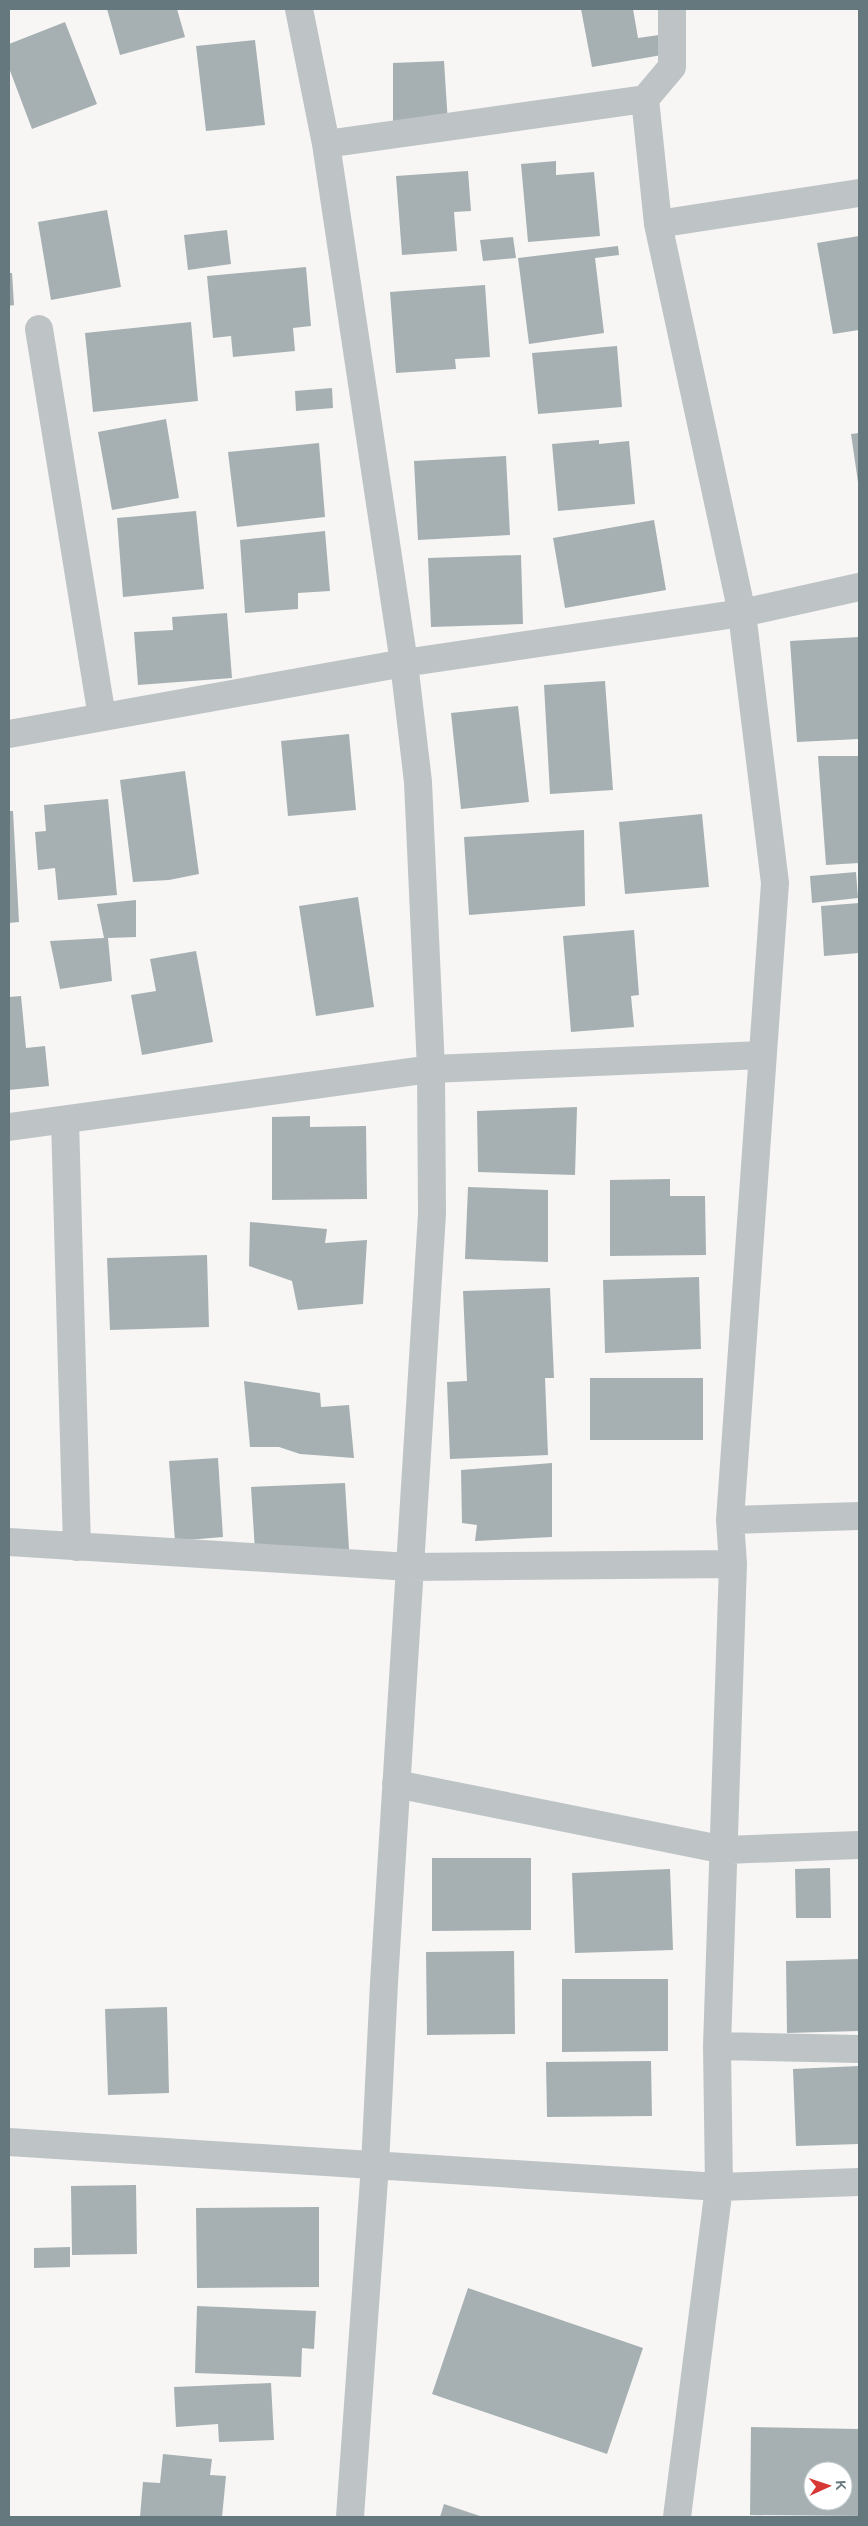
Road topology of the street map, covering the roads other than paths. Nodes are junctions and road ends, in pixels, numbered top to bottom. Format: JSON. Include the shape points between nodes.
{"nodes":[{"id":1,"x":299,"y":9,"type":"edge"},
{"id":2,"x":672,"y":9,"type":"edge"},
{"id":3,"x":645,"y":99,"type":"junction"},
{"id":4,"x":326,"y":144,"type":"junction"},
{"id":5,"x":859,"y":193,"type":"edge"},
{"id":6,"x":658,"y":224,"type":"junction"},
{"id":7,"x":39,"y":330,"type":"dead end"},
{"id":8,"x":859,"y":587,"type":"edge"},
{"id":9,"x":742,"y":613,"type":"junction"},
{"id":10,"x":404,"y":663,"type":"junction"},
{"id":11,"x":102,"y":717,"type":"junction"},
{"id":12,"x":9,"y":734,"type":"edge"},
{"id":13,"x":762,"y":1055,"type":"junction"},
{"id":14,"x":431,"y":1070,"type":"junction"},
{"id":15,"x":65,"y":1120,"type":"junction"},
{"id":16,"x":9,"y":1127,"type":"edge"},
{"id":17,"x":859,"y":1516,"type":"edge"},
{"id":18,"x":730,"y":1520,"type":"junction"},
{"id":19,"x":9,"y":1542,"type":"edge"},
{"id":20,"x":77,"y":1547,"type":"junction"},
{"id":21,"x":733,"y":1564,"type":"junction"},
{"id":22,"x":410,"y":1567,"type":"junction"},
{"id":23,"x":396,"y":1784,"type":"junction"},
{"id":24,"x":859,"y":1845,"type":"edge"},
{"id":25,"x":725,"y":1850,"type":"junction"},
{"id":26,"x":717,"y":2046,"type":"junction"},
{"id":27,"x":859,"y":2048,"type":"edge"},
{"id":28,"x":9,"y":2142,"type":"edge"},
{"id":29,"x":375,"y":2165,"type":"junction"},
{"id":30,"x":859,"y":2182,"type":"edge"},
{"id":31,"x":719,"y":2187,"type":"junction"},
{"id":32,"x":350,"y":2517,"type":"edge"},
{"id":33,"x":677,"y":2517,"type":"edge"}],
"edges":[{"from":1,"to":4,"type":"street"},
{"from":2,"to":3,"type":"street","via":[[672,67]]},
{"from":3,"to":4,"type":"street"},
{"from":3,"to":6,"type":"street"},
{"from":4,"to":10,"type":"street"},
{"from":5,"to":6,"type":"street"},
{"from":6,"to":9,"type":"street"},
{"from":7,"to":11,"type":"street"},
{"from":8,"to":9,"type":"street"},
{"from":9,"to":10,"type":"street"},
{"from":9,"to":13,"type":"street","via":[[775,883]]},
{"from":10,"to":11,"type":"street"},
{"from":10,"to":14,"type":"street","via":[[418,782]]},
{"from":11,"to":12,"type":"street"},
{"from":13,"to":14,"type":"street"},
{"from":13,"to":18,"type":"street"},
{"from":14,"to":15,"type":"street"},
{"from":14,"to":22,"type":"street","via":[[432,1214]]},
{"from":15,"to":16,"type":"street"},
{"from":15,"to":20,"type":"street"},
{"from":17,"to":18,"type":"street"},
{"from":18,"to":21,"type":"street"},
{"from":19,"to":20,"type":"street"},
{"from":20,"to":22,"type":"street"},
{"from":21,"to":22,"type":"street"},
{"from":21,"to":25,"type":"street"},
{"from":22,"to":23,"type":"street"},
{"from":23,"to":25,"type":"street"},
{"from":23,"to":29,"type":"street"},
{"from":24,"to":25,"type":"street"},
{"from":25,"to":26,"type":"street"},
{"from":26,"to":27,"type":"street"},
{"from":26,"to":31,"type":"street"},
{"from":28,"to":29,"type":"street"},
{"from":29,"to":31,"type":"street"},
{"from":29,"to":32,"type":"street"},
{"from":30,"to":31,"type":"street"},
{"from":31,"to":33,"type":"street"}]}
